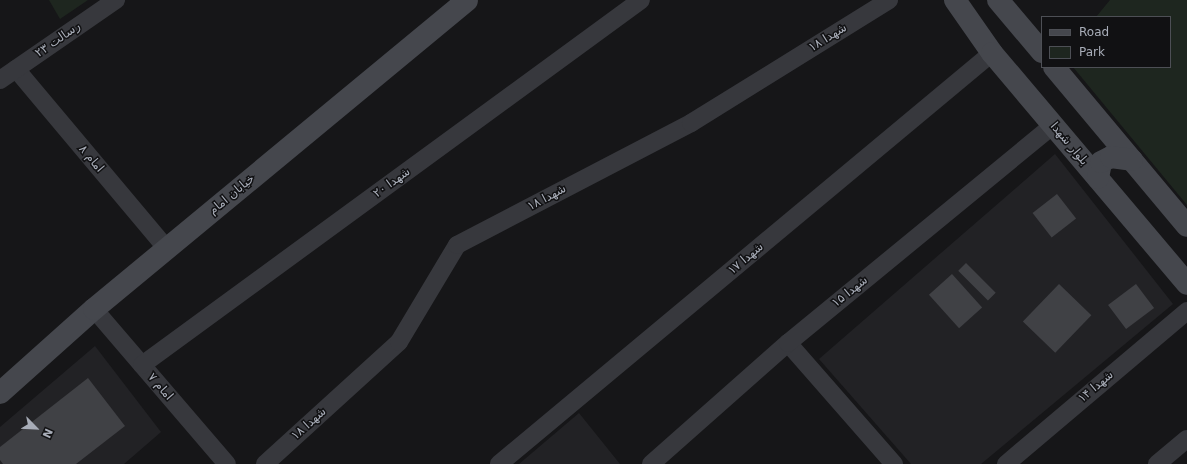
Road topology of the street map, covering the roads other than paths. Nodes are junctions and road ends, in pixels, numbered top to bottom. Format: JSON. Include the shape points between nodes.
{"nodes":[{"id":1,"x":116,"y":0,"type":"edge"},
{"id":2,"x":467,"y":0,"type":"edge"},
{"id":3,"x":641,"y":0,"type":"edge"},
{"id":4,"x":889,"y":0,"type":"edge"},
{"id":5,"x":955,"y":0,"type":"edge"},
{"id":6,"x":998,"y":0,"type":"edge"},
{"id":7,"x":1041,"y":51,"type":"edge"},
{"id":8,"x":992,"y":53,"type":"junction"},
{"id":9,"x":1055,"y":68,"type":"edge"},
{"id":10,"x":16,"y":69,"type":"junction"},
{"id":11,"x":0,"y":80,"type":"edge"},
{"id":12,"x":1053,"y":125,"type":"junction"},
{"id":13,"x":1132,"y":160,"type":"junction"},
{"id":14,"x":1098,"y":178,"type":"junction"},
{"id":15,"x":1187,"y":226,"type":"edge"},
{"id":16,"x":167,"y":249,"type":"junction"},
{"id":17,"x":1187,"y":284,"type":"edge"},
{"id":18,"x":94,"y":309,"type":"junction"},
{"id":19,"x":1187,"y":311,"type":"edge"},
{"id":20,"x":788,"y":343,"type":"junction"},
{"id":21,"x":142,"y":365,"type":"junction"},
{"id":22,"x":0,"y":393,"type":"edge"},
{"id":23,"x":1187,"y":439,"type":"edge"},
{"id":24,"x":227,"y":464,"type":"edge"},
{"id":25,"x":265,"y":464,"type":"edge"},
{"id":26,"x":499,"y":464,"type":"edge"},
{"id":27,"x":652,"y":464,"type":"edge"},
{"id":28,"x":894,"y":464,"type":"edge"},
{"id":29,"x":1006,"y":464,"type":"edge"},
{"id":30,"x":1157,"y":464,"type":"edge"}],
"edges":[{"from":1,"to":10,"type":"street","name":"رسالت ۲۳"},
{"from":2,"to":16,"type":"main road","name":"خیابان امام"},
{"from":3,"to":21,"type":"street","name":"شهدا ۲۰"},
{"from":4,"to":25,"type":"street","name":"شهدا ۱۸","via":[[691,123],[458,245],[399,342]]},
{"from":5,"to":8,"type":"main road","name":"بلوار شهدا"},
{"from":6,"to":7,"type":"main road"},
{"from":8,"to":12,"type":"main road","name":"بلوار شهدا"},
{"from":8,"to":26,"type":"street","name":"شهدا ۱۷"},
{"from":9,"to":13,"type":"main road"},
{"from":10,"to":11,"type":"street","name":"رسالت ۲۳"},
{"from":10,"to":16,"type":"street","name":"امام ۸"},
{"from":12,"to":14,"type":"main road","name":"بلوار شهدا"},
{"from":12,"to":20,"type":"street","name":"شهدا ۱۵"},
{"from":13,"to":14,"type":"main road","via":[[1111,157],[1101,162]]},
{"from":13,"to":15,"type":"main road"},
{"from":14,"to":17,"type":"main road","name":"بلوار شهدا"},
{"from":16,"to":18,"type":"main road","name":"خیابان امام"},
{"from":18,"to":21,"type":"street","name":"امام ۷"},
{"from":18,"to":22,"type":"main road","name":"خیابان امام"},
{"from":19,"to":29,"type":"street","name":"شهدا ۱۴"},
{"from":20,"to":27,"type":"street","name":"شهدا ۱۵"},
{"from":20,"to":28,"type":"street"},
{"from":21,"to":24,"type":"street","name":"امام ۷"},
{"from":23,"to":30,"type":"street"}]}
